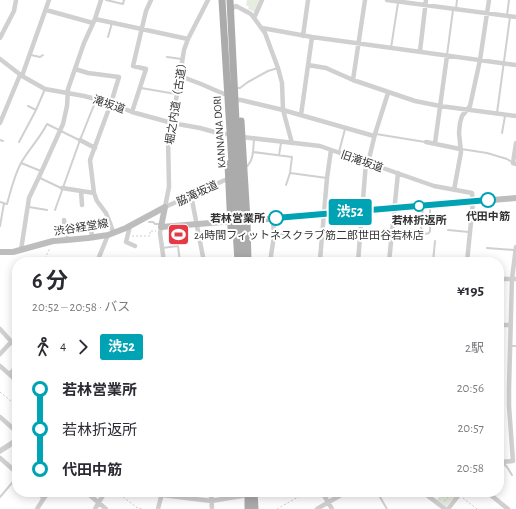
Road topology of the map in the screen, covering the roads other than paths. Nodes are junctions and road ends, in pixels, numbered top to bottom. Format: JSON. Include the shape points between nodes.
{"nodes":[{"id":1,"x":16,"y":0,"type":"edge"},
{"id":2,"x":49,"y":0,"type":"edge"},
{"id":3,"x":101,"y":0,"type":"edge"},
{"id":4,"x":106,"y":0,"type":"edge"},
{"id":5,"x":124,"y":0,"type":"edge"},
{"id":6,"x":151,"y":0,"type":"edge"},
{"id":7,"x":208,"y":0,"type":"edge"},
{"id":8,"x":222,"y":0,"type":"edge"},
{"id":9,"x":230,"y":0,"type":"edge"},
{"id":10,"x":262,"y":0,"type":"edge"},
{"id":11,"x":308,"y":0,"type":"edge"},
{"id":12,"x":365,"y":0,"type":"edge"},
{"id":13,"x":387,"y":0,"type":"edge"},
{"id":14,"x":457,"y":0,"type":"edge"},
{"id":15,"x":488,"y":0,"type":"edge"},
{"id":16,"x":509,"y":0,"type":"edge"},
{"id":17,"x":400,"y":1,"type":"edge"},
{"id":18,"x":425,"y":3,"type":"edge"},
{"id":19,"x":231,"y":9,"type":"junction"},
{"id":20,"x":455,"y":9,"type":"junction"},
{"id":21,"x":46,"y":10,"type":"junction"},
{"id":22,"x":487,"y":13,"type":"junction"},
{"id":23,"x":508,"y":16,"type":"junction"},
{"id":24,"x":254,"y":18,"type":"junction"},
{"id":25,"x":516,"y":18,"type":"edge"},
{"id":26,"x":94,"y":21,"type":"junction"},
{"id":27,"x":112,"y":23,"type":"junction"},
{"id":28,"x":262,"y":28,"type":"junction"},
{"id":29,"x":142,"y":29,"type":"junction"},
{"id":30,"x":2,"y":30,"type":"edge"},
{"id":31,"x":303,"y":36,"type":"junction"},
{"id":32,"x":108,"y":37,"type":"dead end"},
{"id":33,"x":312,"y":37,"type":"junction"},
{"id":34,"x":0,"y":38,"type":"edge"},
{"id":35,"x":188,"y":39,"type":"junction"},
{"id":36,"x":358,"y":44,"type":"junction"},
{"id":37,"x":391,"y":48,"type":"junction"},
{"id":38,"x":420,"y":52,"type":"junction"},
{"id":39,"x":30,"y":55,"type":"junction"},
{"id":40,"x":43,"y":55,"type":"dead end"},
{"id":41,"x":447,"y":56,"type":"junction"},
{"id":42,"x":167,"y":57,"type":"dead end"},
{"id":43,"x":183,"y":59,"type":"junction"},
{"id":44,"x":0,"y":60,"type":"edge"},
{"id":45,"x":480,"y":60,"type":"junction"},
{"id":46,"x":503,"y":64,"type":"junction"},
{"id":47,"x":308,"y":65,"type":"junction"},
{"id":48,"x":516,"y":65,"type":"edge"},
{"id":49,"x":278,"y":68,"type":"junction"},
{"id":50,"x":75,"y":69,"type":"junction"},
{"id":51,"x":21,"y":76,"type":"junction"},
{"id":52,"x":180,"y":76,"type":"junction"},
{"id":53,"x":354,"y":80,"type":"junction"},
{"id":54,"x":140,"y":88,"type":"junction"},
{"id":55,"x":234,"y":88,"type":"junction"},
{"id":56,"x":45,"y":89,"type":"junction"},
{"id":57,"x":67,"y":93,"type":"junction"},
{"id":58,"x":388,"y":93,"type":"junction"},
{"id":59,"x":177,"y":94,"type":"junction"},
{"id":60,"x":230,"y":98,"type":"junction"},
{"id":61,"x":97,"y":99,"type":"junction"},
{"id":62,"x":111,"y":104,"type":"junction"},
{"id":63,"x":28,"y":106,"type":"dead end"},
{"id":64,"x":440,"y":106,"type":"junction"},
{"id":65,"x":36,"y":110,"type":"junction"},
{"id":66,"x":283,"y":110,"type":"junction"},
{"id":67,"x":468,"y":110,"type":"junction"},
{"id":68,"x":132,"y":112,"type":"junction"},
{"id":69,"x":496,"y":113,"type":"junction"},
{"id":70,"x":505,"y":114,"type":"junction"},
{"id":71,"x":301,"y":115,"type":"junction"},
{"id":72,"x":516,"y":116,"type":"edge"},
{"id":73,"x":0,"y":123,"type":"edge"},
{"id":74,"x":172,"y":123,"type":"junction"},
{"id":75,"x":345,"y":128,"type":"junction"},
{"id":76,"x":60,"y":130,"type":"junction"},
{"id":77,"x":502,"y":133,"type":"dead end"},
{"id":78,"x":226,"y":134,"type":"junction"},
{"id":79,"x":375,"y":135,"type":"junction"},
{"id":80,"x":242,"y":137,"type":"junction"},
{"id":81,"x":254,"y":138,"type":"junction"},
{"id":82,"x":0,"y":140,"type":"edge"},
{"id":83,"x":80,"y":140,"type":"junction"},
{"id":84,"x":4,"y":141,"type":"dead end"},
{"id":85,"x":281,"y":141,"type":"junction"},
{"id":86,"x":19,"y":142,"type":"dead end"},
{"id":87,"x":426,"y":142,"type":"joint"},
{"id":88,"x":292,"y":143,"type":"junction"},
{"id":89,"x":435,"y":143,"type":"junction"},
{"id":90,"x":516,"y":143,"type":"edge"},
{"id":91,"x":94,"y":148,"type":"junction"},
{"id":92,"x":460,"y":149,"type":"junction"},
{"id":93,"x":331,"y":150,"type":"junction"},
{"id":94,"x":252,"y":152,"type":"junction"},
{"id":95,"x":338,"y":153,"type":"junction"},
{"id":96,"x":279,"y":155,"type":"junction"},
{"id":97,"x":21,"y":163,"type":"junction"},
{"id":98,"x":367,"y":163,"type":"junction"},
{"id":99,"x":515,"y":163,"type":"edge"},
{"id":100,"x":244,"y":167,"type":"junction"},
{"id":101,"x":42,"y":171,"type":"junction"},
{"id":102,"x":290,"y":173,"type":"junction"},
{"id":103,"x":398,"y":173,"type":"junction"},
{"id":104,"x":39,"y":177,"type":"junction"},
{"id":105,"x":327,"y":178,"type":"junction"},
{"id":106,"x":228,"y":180,"type":"junction"},
{"id":107,"x":286,"y":185,"type":"dead end"},
{"id":108,"x":62,"y":188,"type":"junction"},
{"id":109,"x":454,"y":190,"type":"junction"},
{"id":110,"x":81,"y":191,"type":"junction"},
{"id":111,"x":94,"y":193,"type":"junction"},
{"id":112,"x":191,"y":195,"type":"junction"},
{"id":113,"x":516,"y":198,"type":"edge"},
{"id":114,"x":0,"y":202,"type":"edge"},
{"id":115,"x":473,"y":202,"type":"junction"},
{"id":116,"x":4,"y":203,"type":"junction"},
{"id":117,"x":82,"y":205,"type":"dead end"},
{"id":118,"x":431,"y":205,"type":"junction"},
{"id":119,"x":423,"y":206,"type":"junction"},
{"id":120,"x":27,"y":207,"type":"junction"},
{"id":121,"x":165,"y":207,"type":"junction"},
{"id":122,"x":394,"y":208,"type":"junction"},
{"id":123,"x":47,"y":210,"type":"dead end"},
{"id":124,"x":55,"y":210,"type":"dead end"},
{"id":125,"x":362,"y":211,"type":"junction"},
{"id":126,"x":324,"y":214,"type":"junction"},
{"id":127,"x":273,"y":219,"type":"junction"},
{"id":128,"x":64,"y":220,"type":"dead end"},
{"id":129,"x":88,"y":221,"type":"dead end"},
{"id":130,"x":232,"y":221,"type":"junction"},
{"id":131,"x":245,"y":221,"type":"junction"},
{"id":132,"x":149,"y":222,"type":"dead end"},
{"id":133,"x":197,"y":225,"type":"junction"},
{"id":134,"x":0,"y":226,"type":"edge"},
{"id":135,"x":130,"y":226,"type":"junction"},
{"id":136,"x":162,"y":226,"type":"junction"},
{"id":137,"x":448,"y":230,"type":"dead end"},
{"id":138,"x":470,"y":232,"type":"junction"},
{"id":139,"x":110,"y":234,"type":"junction"},
{"id":140,"x":274,"y":234,"type":"junction"},
{"id":141,"x":288,"y":234,"type":"dead end"},
{"id":142,"x":93,"y":238,"type":"junction"},
{"id":143,"x":67,"y":240,"type":"junction"},
{"id":144,"x":434,"y":241,"type":"dead end"},
{"id":145,"x":135,"y":246,"type":"dead end"},
{"id":146,"x":516,"y":247,"type":"edge"},
{"id":147,"x":162,"y":248,"type":"junction"},
{"id":148,"x":487,"y":248,"type":"dead end"},
{"id":149,"x":21,"y":250,"type":"junction"},
{"id":150,"x":516,"y":250,"type":"edge"},
{"id":151,"x":0,"y":252,"type":"edge"},
{"id":152,"x":99,"y":257,"type":"edge"},
{"id":153,"x":163,"y":257,"type":"edge"},
{"id":154,"x":179,"y":257,"type":"edge"},
{"id":155,"x":203,"y":257,"type":"edge"},
{"id":156,"x":233,"y":257,"type":"edge"},
{"id":157,"x":238,"y":257,"type":"edge"},
{"id":158,"x":243,"y":257,"type":"edge"},
{"id":159,"x":248,"y":257,"type":"edge"},
{"id":160,"x":271,"y":257,"type":"edge"},
{"id":161,"x":320,"y":257,"type":"edge"},
{"id":162,"x":358,"y":257,"type":"edge"},
{"id":163,"x":389,"y":257,"type":"edge"},
{"id":164,"x":433,"y":257,"type":"edge"},
{"id":165,"x":468,"y":257,"type":"edge"},
{"id":166,"x":515,"y":260,"type":"edge"},
{"id":167,"x":514,"y":279,"type":"edge"},
{"id":168,"x":504,"y":325,"type":"edge"},
{"id":169,"x":510,"y":325,"type":"junction"},
{"id":170,"x":0,"y":329,"type":"edge"},
{"id":171,"x":11,"y":342,"type":"joint"},
{"id":172,"x":513,"y":346,"type":"edge"},
{"id":173,"x":0,"y":354,"type":"edge"},
{"id":174,"x":0,"y":366,"type":"edge"},
{"id":175,"x":12,"y":372,"type":"edge"},
{"id":176,"x":10,"y":374,"type":"joint"},
{"id":177,"x":0,"y":417,"type":"edge"},
{"id":178,"x":12,"y":428,"type":"edge"},
{"id":179,"x":12,"y":443,"type":"edge"},
{"id":180,"x":0,"y":451,"type":"edge"},
{"id":181,"x":0,"y":458,"type":"edge"},
{"id":182,"x":514,"y":461,"type":"edge"},
{"id":183,"x":504,"y":464,"type":"edge"},
{"id":184,"x":12,"y":469,"type":"edge"},
{"id":185,"x":512,"y":475,"type":"dead end"},
{"id":186,"x":12,"y":484,"type":"edge"},
{"id":187,"x":0,"y":497,"type":"edge"},
{"id":188,"x":92,"y":497,"type":"edge"},
{"id":189,"x":102,"y":497,"type":"edge"},
{"id":190,"x":161,"y":497,"type":"edge"},
{"id":191,"x":187,"y":497,"type":"edge"},
{"id":192,"x":212,"y":497,"type":"edge"},
{"id":193,"x":232,"y":497,"type":"edge"},
{"id":194,"x":251,"y":497,"type":"edge"},
{"id":195,"x":253,"y":497,"type":"edge"},
{"id":196,"x":325,"y":497,"type":"edge"},
{"id":197,"x":338,"y":497,"type":"edge"},
{"id":198,"x":380,"y":497,"type":"edge"},
{"id":199,"x":430,"y":497,"type":"edge"},
{"id":200,"x":456,"y":497,"type":"edge"},
{"id":201,"x":493,"y":497,"type":"edge"},
{"id":202,"x":44,"y":498,"type":"edge"},
{"id":203,"x":212,"y":501,"type":"junction"},
{"id":204,"x":99,"y":503,"type":"junction"},
{"id":205,"x":328,"y":503,"type":"junction"},
{"id":206,"x":37,"y":509,"type":"edge"},
{"id":207,"x":95,"y":509,"type":"edge"},
{"id":208,"x":106,"y":509,"type":"edge"},
{"id":209,"x":158,"y":509,"type":"edge"},
{"id":210,"x":212,"y":509,"type":"edge"},
{"id":211,"x":248,"y":509,"type":"edge"},
{"id":212,"x":255,"y":509,"type":"edge"},
{"id":213,"x":317,"y":509,"type":"edge"},
{"id":214,"x":332,"y":509,"type":"edge"},
{"id":215,"x":387,"y":509,"type":"edge"},
{"id":216,"x":444,"y":509,"type":"edge"},
{"id":217,"x":448,"y":509,"type":"edge"},
{"id":218,"x":508,"y":509,"type":"edge"}],
"edges":[{"from":1,"to":30,"type":"street","via":[[14,11]]},
{"from":2,"to":21,"type":"street"},
{"from":3,"to":26,"type":"street"},
{"from":4,"to":5,"type":"lane","via":[[123,4]]},
{"from":6,"to":29,"type":"street"},
{"from":7,"to":35,"type":"street","name":"堀之内道（古道）"},
{"from":8,"to":60,"type":"main road","name":"KANNANA DORI"},
{"from":9,"to":19,"type":"main road","name":"KANNANA DORI"},
{"from":10,"to":24,"type":"street"},
{"from":11,"to":31,"type":"street"},
{"from":12,"to":36,"type":"street"},
{"from":13,"to":17,"type":"street"},
{"from":14,"to":20,"type":"lane"},
{"from":15,"to":22,"type":"street"},
{"from":16,"to":23,"type":"lane"},
{"from":17,"to":18,"type":"street"},
{"from":17,"to":37,"type":"lane"},
{"from":18,"to":20,"type":"street"},
{"from":18,"to":38,"type":"street"},
{"from":19,"to":24,"type":"street","via":[[236,6]]},
{"from":19,"to":55,"type":"main road","name":"KANNANA DORI"},
{"from":20,"to":22,"type":"street"},
{"from":20,"to":41,"type":"lane"},
{"from":21,"to":26,"type":"street"},
{"from":21,"to":39,"type":"street"},
{"from":22,"to":23,"type":"street"},
{"from":22,"to":45,"type":"street"},
{"from":23,"to":25,"type":"street"},
{"from":23,"to":46,"type":"lane"},
{"from":24,"to":28,"type":"street"},
{"from":26,"to":27,"type":"street"},
{"from":26,"to":50,"type":"street"},
{"from":27,"to":29,"type":"street"},
{"from":27,"to":32,"type":"lane"},
{"from":28,"to":31,"type":"street"},
{"from":28,"to":49,"type":"street"},
{"from":29,"to":35,"type":"street"},
{"from":29,"to":54,"type":"street","via":[[133,66],[146,69]]},
{"from":30,"to":34,"type":"street"},
{"from":31,"to":33,"type":"street"},
{"from":33,"to":36,"type":"street"},
{"from":33,"to":47,"type":"street"},
{"from":35,"to":43,"type":"street","name":"堀之内道（古道）"},
{"from":36,"to":37,"type":"street"},
{"from":36,"to":53,"type":"street"},
{"from":37,"to":38,"type":"street"},
{"from":38,"to":41,"type":"street"},
{"from":39,"to":40,"type":"lane"},
{"from":39,"to":51,"type":"street"},
{"from":41,"to":45,"type":"street"},
{"from":41,"to":64,"type":"street"},
{"from":42,"to":43,"type":"lane"},
{"from":43,"to":52,"type":"street","name":"堀之内道（古道）"},
{"from":44,"to":51,"type":"street","name":"滝坂道"},
{"from":45,"to":46,"type":"street"},
{"from":45,"to":67,"type":"street"},
{"from":46,"to":48,"type":"street"},
{"from":46,"to":69,"type":"lane"},
{"from":47,"to":53,"type":"street","via":[[326,68]]},
{"from":47,"to":71,"type":"street"},
{"from":49,"to":55,"type":"lane","via":[[240,88]]},
{"from":49,"to":66,"type":"street","via":[[282,83]]},
{"from":50,"to":57,"type":"street"},
{"from":50,"to":62,"type":"street","via":[[119,76]]},
{"from":51,"to":56,"type":"street","name":"滝坂道"},
{"from":51,"to":73,"type":"street"},
{"from":52,"to":59,"type":"street","name":"堀之内道（古道）"},
{"from":52,"to":60,"type":"street"},
{"from":53,"to":58,"type":"street"},
{"from":54,"to":59,"type":"lane"},
{"from":54,"to":68,"type":"street"},
{"from":55,"to":60,"type":"main road","name":"KANNANA DORI"},
{"from":56,"to":57,"type":"street","name":"滝坂道"},
{"from":56,"to":65,"type":"lane"},
{"from":57,"to":61,"type":"street","name":"滝坂道"},
{"from":57,"to":76,"type":"street","via":[[67,106]]},
{"from":58,"to":64,"type":"street","via":[[415,102]]},
{"from":58,"to":79,"type":"street"},
{"from":59,"to":74,"type":"street","name":"堀之内道（古道）"},
{"from":60,"to":66,"type":"street"},
{"from":60,"to":78,"type":"main road","via":[[226,111]]},
{"from":60,"to":80,"type":"main road","via":[[240,115]]},
{"from":60,"to":157,"type":"main road","name":"KANNANA DORI"},
{"from":60,"to":158,"type":"main road","name":"KANNANA DORI"},
{"from":61,"to":62,"type":"street","name":"滝坂道"},
{"from":61,"to":83,"type":"lane"},
{"from":62,"to":68,"type":"street","name":"滝坂道"},
{"from":62,"to":91,"type":"street"},
{"from":63,"to":65,"type":"lane"},
{"from":64,"to":67,"type":"street"},
{"from":64,"to":89,"type":"street"},
{"from":65,"to":86,"type":"lane"},
{"from":66,"to":71,"type":"street"},
{"from":66,"to":88,"type":"street"},
{"from":67,"to":69,"type":"street"},
{"from":67,"to":92,"type":"street","via":[[460,123]]},
{"from":68,"to":74,"type":"street","name":"滝坂道"},
{"from":69,"to":70,"type":"street"},
{"from":70,"to":72,"type":"street"},
{"from":70,"to":77,"type":"lane"},
{"from":71,"to":75,"type":"street"},
{"from":74,"to":78,"type":"street","name":"滝坂道"},
{"from":74,"to":121,"type":"street","name":"堀之内道（古道）","via":[[168,138],[169,187]]},
{"from":75,"to":79,"type":"street"},
{"from":75,"to":95,"type":"lane"},
{"from":76,"to":83,"type":"lane"},
{"from":76,"to":97,"type":"lane","via":[[47,124]]},
{"from":76,"to":101,"type":"street"},
{"from":78,"to":106,"type":"main road"},
{"from":79,"to":87,"type":"lane"},
{"from":79,"to":98,"type":"street"},
{"from":80,"to":81,"type":"street","name":"旧滝坂道"},
{"from":80,"to":100,"type":"main road"},
{"from":81,"to":85,"type":"street","name":"旧滝坂道"},
{"from":81,"to":94,"type":"lane"},
{"from":82,"to":84,"type":"lane"},
{"from":83,"to":91,"type":"street"},
{"from":83,"to":108,"type":"lane"},
{"from":85,"to":88,"type":"street","name":"旧滝坂道"},
{"from":85,"to":96,"type":"lane"},
{"from":87,"to":89,"type":"street"},
{"from":88,"to":93,"type":"street","name":"旧滝坂道"},
{"from":89,"to":92,"type":"street"},
{"from":90,"to":99,"type":"street"},
{"from":91,"to":111,"type":"street","via":[[90,160]]},
{"from":92,"to":99,"type":"lane","via":[[487,153]]},
{"from":92,"to":109,"type":"street"},
{"from":93,"to":95,"type":"street","name":"旧滝坂道"},
{"from":93,"to":105,"type":"street"},
{"from":94,"to":96,"type":"lane"},
{"from":94,"to":100,"type":"lane","via":[[249,165]]},
{"from":95,"to":98,"type":"street","name":"旧滝坂道"},
{"from":96,"to":102,"type":"lane","via":[[292,157]]},
{"from":97,"to":101,"type":"lane"},
{"from":97,"to":116,"type":"lane","via":[[7,204]]},
{"from":98,"to":103,"type":"street","name":"旧滝坂道"},
{"from":98,"to":125,"type":"street"},
{"from":100,"to":131,"type":"main road"},
{"from":101,"to":104,"type":"street"},
{"from":102,"to":105,"type":"lane"},
{"from":102,"to":107,"type":"lane"},
{"from":103,"to":109,"type":"street","name":"旧滝坂道"},
{"from":103,"to":122,"type":"street"},
{"from":104,"to":108,"type":"lane"},
{"from":104,"to":120,"type":"street","via":[[28,198]]},
{"from":105,"to":126,"type":"street"},
{"from":106,"to":112,"type":"street","name":"脇滝坂道"},
{"from":106,"to":130,"type":"main road"},
{"from":108,"to":110,"type":"street"},
{"from":108,"to":124,"type":"lane"},
{"from":109,"to":115,"type":"street","name":"旧滝坂道","via":[[472,193]]},
{"from":110,"to":111,"type":"street"},
{"from":110,"to":117,"type":"street"},
{"from":111,"to":139,"type":"street","via":[[108,218]]},
{"from":112,"to":121,"type":"street","name":"脇滝坂道"},
{"from":112,"to":133,"type":"street"},
{"from":113,"to":115,"type":"main road"},
{"from":114,"to":116,"type":"lane"},
{"from":115,"to":118,"type":"main road"},
{"from":115,"to":138,"type":"street"},
{"from":116,"to":134,"type":"lane"},
{"from":118,"to":119,"type":"main road"},
{"from":118,"to":119,"type":"lane","via":[[430,231],[427,234],[422,232],[420,227]]},
{"from":119,"to":122,"type":"main road"},
{"from":120,"to":123,"type":"lane"},
{"from":120,"to":149,"type":"street"},
{"from":121,"to":135,"type":"main road","name":"渋谷経堂線"},
{"from":121,"to":136,"type":"main road"},
{"from":122,"to":125,"type":"main road"},
{"from":122,"to":163,"type":"street"},
{"from":125,"to":126,"type":"main road"},
{"from":125,"to":162,"type":"street"},
{"from":126,"to":127,"type":"main road"},
{"from":126,"to":161,"type":"street"},
{"from":127,"to":131,"type":"main road"},
{"from":127,"to":140,"type":"street"},
{"from":128,"to":143,"type":"street"},
{"from":129,"to":142,"type":"street"},
{"from":130,"to":131,"type":"main road"},
{"from":130,"to":133,"type":"main road"},
{"from":130,"to":156,"type":"main road"},
{"from":131,"to":159,"type":"main road"},
{"from":132,"to":136,"type":"lane"},
{"from":133,"to":136,"type":"main road"},
{"from":133,"to":155,"type":"street"},
{"from":135,"to":139,"type":"main road","name":"渋谷経堂線"},
{"from":135,"to":145,"type":"street","via":[[126,242]]},
{"from":136,"to":147,"type":"street"},
{"from":137,"to":138,"type":"lane"},
{"from":138,"to":165,"type":"street"},
{"from":139,"to":142,"type":"main road","name":"渋谷経堂線"},
{"from":139,"to":152,"type":"street"},
{"from":140,"to":141,"type":"lane"},
{"from":140,"to":160,"type":"street"},
{"from":142,"to":143,"type":"main road","name":"渋谷経堂線"},
{"from":143,"to":149,"type":"main road","name":"渋谷経堂線"},
{"from":144,"to":164,"type":"lane"},
{"from":146,"to":150,"type":"street"},
{"from":147,"to":153,"type":"street"},
{"from":147,"to":154,"type":"lane","via":[[178,246]]},
{"from":148,"to":150,"type":"lane"},
{"from":149,"to":151,"type":"main road","name":"渋谷経堂線"},
{"from":150,"to":166,"type":"street"},
{"from":166,"to":167,"type":"street"},
{"from":167,"to":169,"type":"street"},
{"from":168,"to":169,"type":"street"},
{"from":169,"to":172,"type":"street"},
{"from":170,"to":171,"type":"street"},
{"from":171,"to":173,"type":"street"},
{"from":172,"to":182,"type":"street","via":[[509,406]]},
{"from":174,"to":176,"type":"street"},
{"from":175,"to":176,"type":"street"},
{"from":177,"to":178,"type":"street"},
{"from":179,"to":180,"type":"street"},
{"from":181,"to":184,"type":"street"},
{"from":183,"to":185,"type":"lane"},
{"from":186,"to":187,"type":"lane"},
{"from":188,"to":204,"type":"street"},
{"from":189,"to":204,"type":"street"},
{"from":190,"to":209,"type":"street"},
{"from":191,"to":203,"type":"street"},
{"from":192,"to":203,"type":"street"},
{"from":193,"to":203,"type":"street"},
{"from":194,"to":211,"type":"main road"},
{"from":195,"to":212,"type":"main road"},
{"from":196,"to":205,"type":"street"},
{"from":197,"to":205,"type":"street"},
{"from":198,"to":215,"type":"lane"},
{"from":199,"to":216,"type":"street"},
{"from":200,"to":217,"type":"street"},
{"from":201,"to":218,"type":"street"},
{"from":202,"to":206,"type":"street"},
{"from":203,"to":210,"type":"street"},
{"from":204,"to":207,"type":"street"},
{"from":204,"to":208,"type":"street"},
{"from":205,"to":213,"type":"street"},
{"from":205,"to":214,"type":"street"}]}
